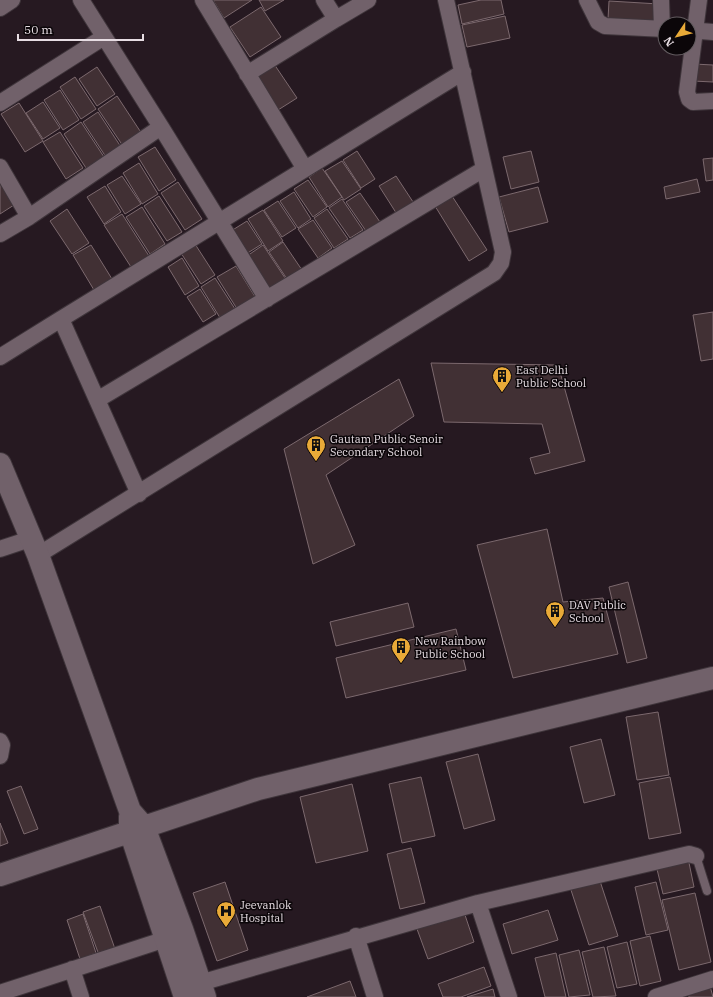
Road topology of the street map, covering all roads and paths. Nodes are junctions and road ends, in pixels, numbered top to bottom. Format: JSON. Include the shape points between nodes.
{"nodes":[{"id":1,"x":12,"y":0,"type":"edge"},
{"id":2,"x":81,"y":0,"type":"edge"},
{"id":3,"x":203,"y":0,"type":"edge"},
{"id":4,"x":324,"y":0,"type":"edge"},
{"id":5,"x":368,"y":0,"type":"edge"},
{"id":6,"x":446,"y":0,"type":"edge"},
{"id":7,"x":587,"y":0,"type":"edge"},
{"id":8,"x":661,"y":0,"type":"edge"},
{"id":9,"x":699,"y":0,"type":"edge"},
{"id":10,"x":0,"y":8,"type":"edge"},
{"id":11,"x":663,"y":16,"type":"edge"},
{"id":12,"x":695,"y":16,"type":"edge"},
{"id":13,"x":336,"y":19,"type":"junction"},
{"id":14,"x":657,"y":29,"type":"edge"},
{"id":15,"x":697,"y":30,"type":"edge"},
{"id":16,"x":713,"y":32,"type":"edge"},
{"id":17,"x":104,"y":37,"type":"junction"},
{"id":18,"x":690,"y":56,"type":"edge"},
{"id":19,"x":462,"y":72,"type":"junction"},
{"id":20,"x":248,"y":74,"type":"junction"},
{"id":21,"x":713,"y":101,"type":"edge"},
{"id":22,"x":0,"y":103,"type":"edge"},
{"id":23,"x":161,"y":127,"type":"junction"},
{"id":24,"x":0,"y":167,"type":"edge"},
{"id":25,"x":305,"y":169,"type":"junction"},
{"id":26,"x":484,"y":169,"type":"junction"},
{"id":27,"x":29,"y":217,"type":"junction"},
{"id":28,"x":220,"y":221,"type":"junction"},
{"id":29,"x":0,"y":234,"type":"edge"},
{"id":30,"x":268,"y":299,"type":"junction"},
{"id":31,"x":61,"y":319,"type":"junction"},
{"id":32,"x":0,"y":357,"type":"edge"},
{"id":33,"x":97,"y":400,"type":"junction"},
{"id":34,"x":0,"y":464,"type":"edge"},
{"id":35,"x":139,"y":494,"type":"junction"},
{"id":36,"x":34,"y":547,"type":"junction"},
{"id":37,"x":0,"y":549,"type":"edge"},
{"id":38,"x":713,"y":678,"type":"edge"},
{"id":39,"x":0,"y":741,"type":"edge"},
{"id":40,"x":0,"y":756,"type":"edge"},
{"id":41,"x":135,"y":823,"type":"junction"},
{"id":42,"x":696,"y":856,"type":"joint"},
{"id":43,"x":0,"y":874,"type":"edge"},
{"id":44,"x":707,"y":891,"type":"dead end"},
{"id":45,"x":478,"y":903,"type":"junction"},
{"id":46,"x":356,"y":936,"type":"junction"},
{"id":47,"x":166,"y":939,"type":"junction"},
{"id":48,"x":72,"y":969,"type":"junction"},
{"id":49,"x":713,"y":979,"type":"edge"},
{"id":50,"x":196,"y":992,"type":"edge"},
{"id":51,"x":0,"y":993,"type":"edge"},
{"id":52,"x":81,"y":997,"type":"edge"},
{"id":53,"x":375,"y":997,"type":"edge"},
{"id":54,"x":509,"y":997,"type":"edge"},
{"id":55,"x":656,"y":997,"type":"edge"}],
"edges":[{"from":1,"to":10,"type":"street"},
{"from":2,"to":17,"type":"street"},
{"from":3,"to":20,"type":"street"},
{"from":4,"to":13,"type":"street"},
{"from":5,"to":13,"type":"street"},
{"from":6,"to":19,"type":"street"},
{"from":7,"to":14,"type":"street","via":[[598,22],[605,26]]},
{"from":8,"to":11,"type":"street"},
{"from":9,"to":12,"type":"street"},
{"from":13,"to":20,"type":"street"},
{"from":15,"to":16,"type":"street"},
{"from":17,"to":22,"type":"street"},
{"from":17,"to":23,"type":"street"},
{"from":18,"to":21,"type":"street","via":[[687,92],[689,99],[693,102]]},
{"from":19,"to":25,"type":"street"},
{"from":19,"to":26,"type":"street"},
{"from":20,"to":25,"type":"street"},
{"from":23,"to":27,"type":"street"},
{"from":23,"to":28,"type":"street"},
{"from":24,"to":27,"type":"street"},
{"from":25,"to":28,"type":"street"},
{"from":26,"to":30,"type":"street"},
{"from":26,"to":35,"type":"street","via":[[503,252],[501,262],[494,273]]},
{"from":27,"to":29,"type":"street"},
{"from":28,"to":30,"type":"street"},
{"from":28,"to":31,"type":"street"},
{"from":30,"to":33,"type":"street"},
{"from":31,"to":32,"type":"street"},
{"from":31,"to":33,"type":"street"},
{"from":33,"to":35,"type":"street"},
{"from":34,"to":36,"type":"street"},
{"from":35,"to":36,"type":"street"},
{"from":36,"to":37,"type":"street"},
{"from":36,"to":41,"type":"street"},
{"from":38,"to":41,"type":"street","via":[[258,789]]},
{"from":39,"to":40,"type":"street"},
{"from":41,"to":43,"type":"street"},
{"from":41,"to":47,"type":"street"},
{"from":41,"to":50,"type":"street","via":[[182,929]]},
{"from":42,"to":44,"type":"lane"},
{"from":42,"to":45,"type":"street","via":[[689,854]]},
{"from":45,"to":46,"type":"street"},
{"from":45,"to":54,"type":"street"},
{"from":46,"to":50,"type":"street"},
{"from":46,"to":53,"type":"street"},
{"from":47,"to":48,"type":"street"},
{"from":47,"to":50,"type":"street"},
{"from":48,"to":51,"type":"street"},
{"from":48,"to":52,"type":"street"},
{"from":49,"to":55,"type":"street"}]}
